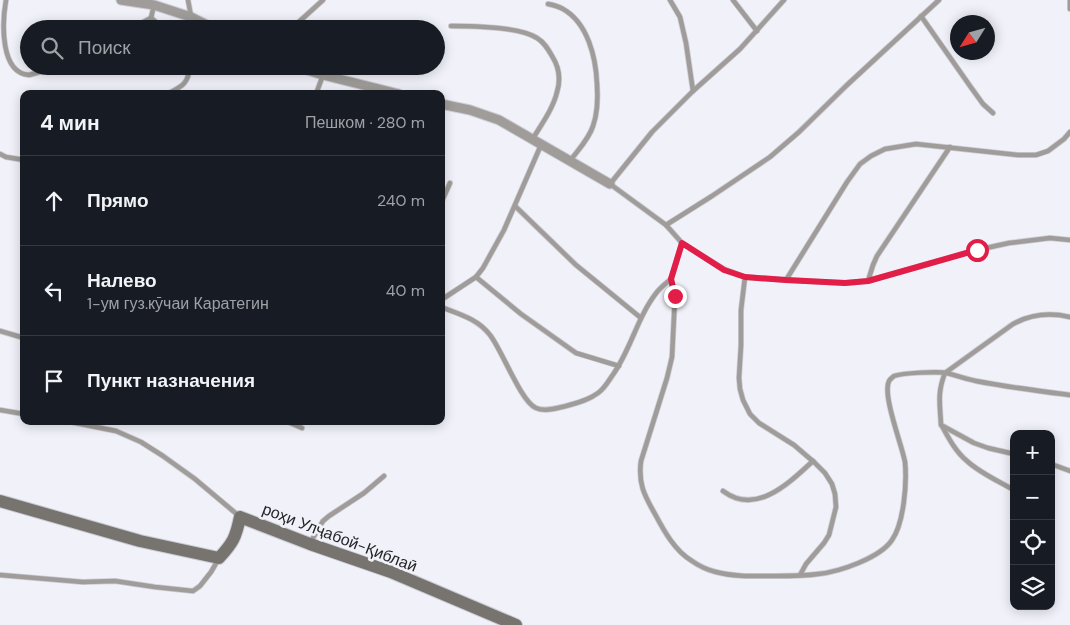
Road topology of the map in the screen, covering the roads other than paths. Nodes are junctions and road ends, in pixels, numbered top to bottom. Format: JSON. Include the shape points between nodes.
{"nodes":[{"id":1,"x":6,"y":0,"type":"edge"},
{"id":2,"x":121,"y":0,"type":"edge"},
{"id":3,"x":188,"y":0,"type":"edge"},
{"id":4,"x":323,"y":0,"type":"edge"},
{"id":5,"x":670,"y":0,"type":"edge"},
{"id":6,"x":733,"y":0,"type":"edge"},
{"id":7,"x":784,"y":0,"type":"edge"},
{"id":8,"x":939,"y":0,"type":"edge"},
{"id":9,"x":1070,"y":0,"type":"edge"},
{"id":10,"x":548,"y":4,"type":"dead end"},
{"id":11,"x":154,"y":5,"type":"junction"},
{"id":12,"x":1070,"y":9,"type":"edge"},
{"id":13,"x":191,"y":16,"type":"junction"},
{"id":14,"x":922,"y":16,"type":"junction"},
{"id":15,"x":151,"y":18,"type":"junction"},
{"id":16,"x":147,"y":20,"type":"edge"},
{"id":17,"x":154,"y":20,"type":"edge"},
{"id":18,"x":198,"y":20,"type":"edge"},
{"id":19,"x":301,"y":20,"type":"edge"},
{"id":20,"x":451,"y":26,"type":"dead end"},
{"id":21,"x":757,"y":31,"type":"junction"},
{"id":22,"x":20,"y":74,"type":"edge"},
{"id":23,"x":188,"y":75,"type":"edge"},
{"id":24,"x":323,"y":75,"type":"joint"},
{"id":25,"x":174,"y":90,"type":"edge"},
{"id":26,"x":317,"y":90,"type":"edge"},
{"id":27,"x":383,"y":90,"type":"edge"},
{"id":28,"x":693,"y":91,"type":"junction"},
{"id":29,"x":445,"y":105,"type":"edge"},
{"id":30,"x":993,"y":113,"type":"dead end"},
{"id":31,"x":1070,"y":132,"type":"edge"},
{"id":32,"x":532,"y":140,"type":"junction"},
{"id":33,"x":541,"y":145,"type":"junction"},
{"id":34,"x":950,"y":147,"type":"junction"},
{"id":35,"x":0,"y":154,"type":"edge"},
{"id":36,"x":20,"y":159,"type":"edge"},
{"id":37,"x":570,"y":161,"type":"junction"},
{"id":38,"x":450,"y":183,"type":"dead end"},
{"id":39,"x":610,"y":184,"type":"junction"},
{"id":40,"x":445,"y":194,"type":"edge"},
{"id":41,"x":514,"y":206,"type":"junction"},
{"id":42,"x":666,"y":225,"type":"junction"},
{"id":43,"x":1070,"y":240,"type":"edge"},
{"id":44,"x":682,"y":243,"type":"junction"},
{"id":45,"x":476,"y":277,"type":"junction"},
{"id":46,"x":745,"y":277,"type":"junction"},
{"id":47,"x":671,"y":279,"type":"junction"},
{"id":48,"x":786,"y":280,"type":"junction"},
{"id":49,"x":868,"y":281,"type":"junction"},
{"id":50,"x":445,"y":297,"type":"edge"},
{"id":51,"x":445,"y":309,"type":"edge"},
{"id":52,"x":1070,"y":317,"type":"edge"},
{"id":53,"x":641,"y":318,"type":"junction"},
{"id":54,"x":0,"y":331,"type":"edge"},
{"id":55,"x":20,"y":337,"type":"edge"},
{"id":56,"x":619,"y":366,"type":"junction"},
{"id":57,"x":945,"y":373,"type":"junction"},
{"id":58,"x":1070,"y":395,"type":"edge"},
{"id":59,"x":0,"y":410,"type":"edge"},
{"id":60,"x":20,"y":413,"type":"edge"},
{"id":61,"x":86,"y":425,"type":"edge"},
{"id":62,"x":295,"y":425,"type":"edge"},
{"id":63,"x":941,"y":425,"type":"junction"},
{"id":64,"x":302,"y":428,"type":"dead end"},
{"id":65,"x":1010,"y":453,"type":"edge"},
{"id":66,"x":813,"y":461,"type":"junction"},
{"id":67,"x":1055,"y":465,"type":"edge"},
{"id":68,"x":1070,"y":471,"type":"edge"},
{"id":69,"x":384,"y":476,"type":"dead end"},
{"id":70,"x":1010,"y":488,"type":"edge"},
{"id":71,"x":723,"y":491,"type":"dead end"},
{"id":72,"x":0,"y":501,"type":"edge"},
{"id":73,"x":240,"y":517,"type":"junction"},
{"id":74,"x":310,"y":544,"type":"junction"},
{"id":75,"x":219,"y":558,"type":"junction"},
{"id":76,"x":0,"y":574,"type":"edge"},
{"id":77,"x":800,"y":575,"type":"junction"},
{"id":78,"x":516,"y":625,"type":"edge"}],
"edges":[{"from":1,"to":22,"type":"lane","via":[[2,37],[5,59]]},
{"from":2,"to":11,"type":"street"},
{"from":3,"to":13,"type":"lane"},
{"from":4,"to":19,"type":"lane"},
{"from":5,"to":28,"type":"lane","via":[[680,17]]},
{"from":6,"to":21,"type":"lane"},
{"from":7,"to":21,"type":"lane"},
{"from":8,"to":14,"type":"lane"},
{"from":9,"to":12,"type":"lane"},
{"from":10,"to":37,"type":"lane","via":[[564,10],[573,18],[589,42],[596,67],[598,98],[593,127]]},
{"from":11,"to":13,"type":"street"},
{"from":11,"to":15,"type":"lane"},
{"from":13,"to":18,"type":"street"},
{"from":14,"to":30,"type":"lane","via":[[982,104]]},
{"from":14,"to":42,"type":"lane","via":[[770,158]]},
{"from":15,"to":16,"type":"lane"},
{"from":15,"to":17,"type":"lane"},
{"from":20,"to":32,"type":"lane","via":[[525,33],[544,43],[557,64],[560,76],[554,104]]},
{"from":21,"to":28,"type":"lane"},
{"from":23,"to":25,"type":"lane"},
{"from":24,"to":26,"type":"lane"},
{"from":24,"to":27,"type":"street"},
{"from":28,"to":39,"type":"lane","via":[[652,132]]},
{"from":29,"to":32,"type":"street","via":[[499,120]]},
{"from":31,"to":34,"type":"lane","via":[[1048,151],[1036,155]]},
{"from":32,"to":33,"type":"street"},
{"from":33,"to":37,"type":"street"},
{"from":33,"to":41,"type":"lane"},
{"from":34,"to":48,"type":"lane","via":[[895,146],[860,164]]},
{"from":34,"to":49,"type":"lane","via":[[877,256]]},
{"from":35,"to":36,"type":"lane"},
{"from":37,"to":39,"type":"street"},
{"from":38,"to":40,"type":"lane"},
{"from":39,"to":42,"type":"lane"},
{"from":41,"to":45,"type":"lane","via":[[504,230]]},
{"from":41,"to":53,"type":"lane","via":[[576,265]]},
{"from":42,"to":44,"type":"lane"},
{"from":43,"to":49,"type":"lane","via":[[1050,238],[1009,243]]},
{"from":44,"to":46,"type":"lane","via":[[724,270]]},
{"from":44,"to":47,"type":"lane"},
{"from":45,"to":50,"type":"lane"},
{"from":45,"to":56,"type":"lane","via":[[576,353]]},
{"from":46,"to":48,"type":"lane"},
{"from":46,"to":66,"type":"lane","via":[[739,378],[743,400],[759,423]]},
{"from":47,"to":53,"type":"lane","via":[[656,293]]},
{"from":47,"to":77,"type":"lane","via":[[675,296],[672,357],[641,461],[640,482],[645,495],[674,544],[701,566],[739,576]]},
{"from":48,"to":49,"type":"lane"},
{"from":51,"to":56,"type":"lane","via":[[474,320],[490,334],[524,397],[537,409],[557,408],[592,397],[600,392]]},
{"from":52,"to":57,"type":"lane","via":[[1039,315],[1024,318]]},
{"from":53,"to":56,"type":"lane"},
{"from":54,"to":55,"type":"lane"},
{"from":57,"to":58,"type":"lane","via":[[976,381]]},
{"from":57,"to":63,"type":"lane","via":[[939,394]]},
{"from":57,"to":77,"type":"lane","via":[[895,376],[889,381],[888,397],[906,478],[904,503],[892,540],[883,550],[846,567]]},
{"from":59,"to":60,"type":"lane"},
{"from":61,"to":73,"type":"lane","via":[[116,431],[141,442],[195,479]]},
{"from":62,"to":64,"type":"lane"},
{"from":63,"to":65,"type":"lane","via":[[988,448]]},
{"from":63,"to":70,"type":"lane","via":[[966,461]]},
{"from":66,"to":71,"type":"lane","via":[[786,485],[755,499],[738,499]]},
{"from":66,"to":77,"type":"lane","via":[[832,484],[836,508],[829,535]]},
{"from":67,"to":68,"type":"lane"},
{"from":69,"to":74,"type":"lane","via":[[323,521]]},
{"from":72,"to":75,"type":"street","via":[[140,541]]},
{"from":73,"to":74,"type":"street","name":"роҳи Улҷабой-Қиблаӣ"},
{"from":73,"to":75,"type":"street","name":"роҳи Улҷабой-Қиблаӣ","via":[[232,543]]},
{"from":74,"to":78,"type":"street","name":"роҳи Улҷабой-Қиблаӣ","via":[[391,572]]},
{"from":75,"to":76,"type":"lane","via":[[200,586],[193,590]]}]}
